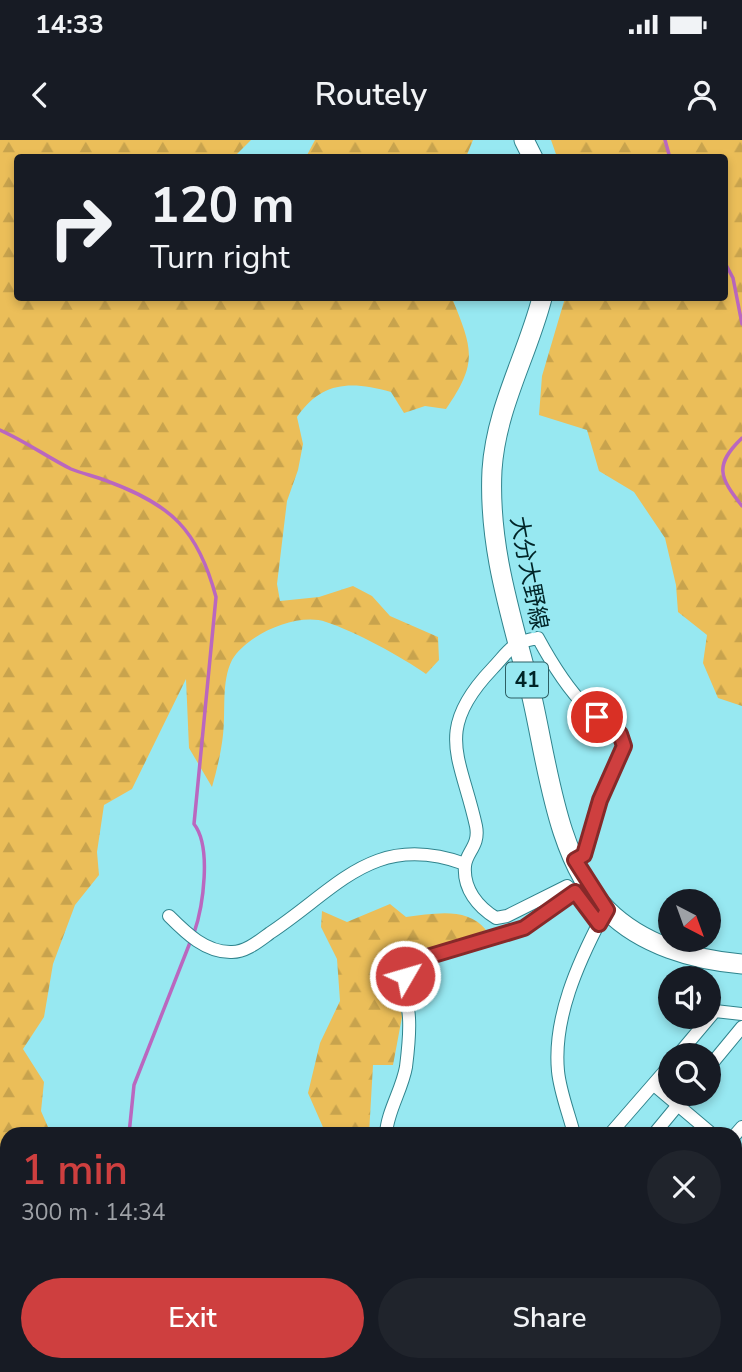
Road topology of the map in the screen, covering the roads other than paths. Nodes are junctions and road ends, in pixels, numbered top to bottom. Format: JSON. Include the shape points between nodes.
{"nodes":[{"id":1,"x":541,"y":301,"type":"edge"},
{"id":2,"x":517,"y":641,"type":"junction"},
{"id":3,"x":575,"y":860,"type":"junction"},
{"id":4,"x":465,"y":864,"type":"junction"},
{"id":5,"x":575,"y":892,"type":"junction"},
{"id":6,"x":169,"y":916,"type":"dead end"},
{"id":7,"x":603,"y":917,"type":"junction"},
{"id":8,"x":742,"y":964,"type":"edge"},
{"id":9,"x":742,"y":1014,"type":"edge"},
{"id":10,"x":742,"y":1027,"type":"edge"},
{"id":11,"x":688,"y":1043,"type":"edge"},
{"id":12,"x":721,"y":1052,"type":"edge"},
{"id":13,"x":658,"y":1080,"type":"edge"},
{"id":14,"x":654,"y":1085,"type":"junction"},
{"id":15,"x":658,"y":1088,"type":"edge"},
{"id":16,"x":677,"y":1106,"type":"edge"},
{"id":17,"x":679,"y":1106,"type":"edge"},
{"id":18,"x":387,"y":1127,"type":"edge"},
{"id":19,"x":572,"y":1127,"type":"edge"},
{"id":20,"x":616,"y":1127,"type":"edge"},
{"id":21,"x":660,"y":1127,"type":"edge"},
{"id":22,"x":704,"y":1127,"type":"edge"}],
"edges":[{"from":1,"to":2,"type":"main road","name":"大分大野線","number":"41","via":[[507,398],[492,468],[494,547]]},
{"from":2,"to":3,"type":"main road","name":"大分大野線","number":"41","via":[[565,837]]},
{"from":2,"to":3,"type":"street","via":[[538,638],[556,671],[585,706],[620,734],[624,746],[600,800],[584,855]]},
{"from":2,"to":4,"type":"street","via":[[467,699],[458,724],[455,753],[477,829],[475,847]]},
{"from":3,"to":7,"type":"main road","name":"大分大野線","number":"41"},
{"from":4,"to":5,"type":"street","via":[[476,904],[496,918],[567,886]]},
{"from":4,"to":6,"type":"street","via":[[424,853],[384,858],[352,872],[251,947],[235,952],[202,944]]},
{"from":5,"to":7,"type":"street"},
{"from":5,"to":18,"type":"street","via":[[524,928],[409,965],[405,976],[409,1017],[406,1065]]},
{"from":7,"to":8,"type":"main road","name":"大分大野線","number":"41","via":[[692,957]]},
{"from":7,"to":19,"type":"street","via":[[568,997],[560,1028],[558,1073]]},
{"from":9,"to":11,"type":"street","via":[[715,1010]]},
{"from":10,"to":12,"type":"street"},
{"from":13,"to":14,"type":"street"},
{"from":14,"to":15,"type":"street"},
{"from":14,"to":20,"type":"street"},
{"from":16,"to":21,"type":"street"},
{"from":17,"to":22,"type":"street"}]}
